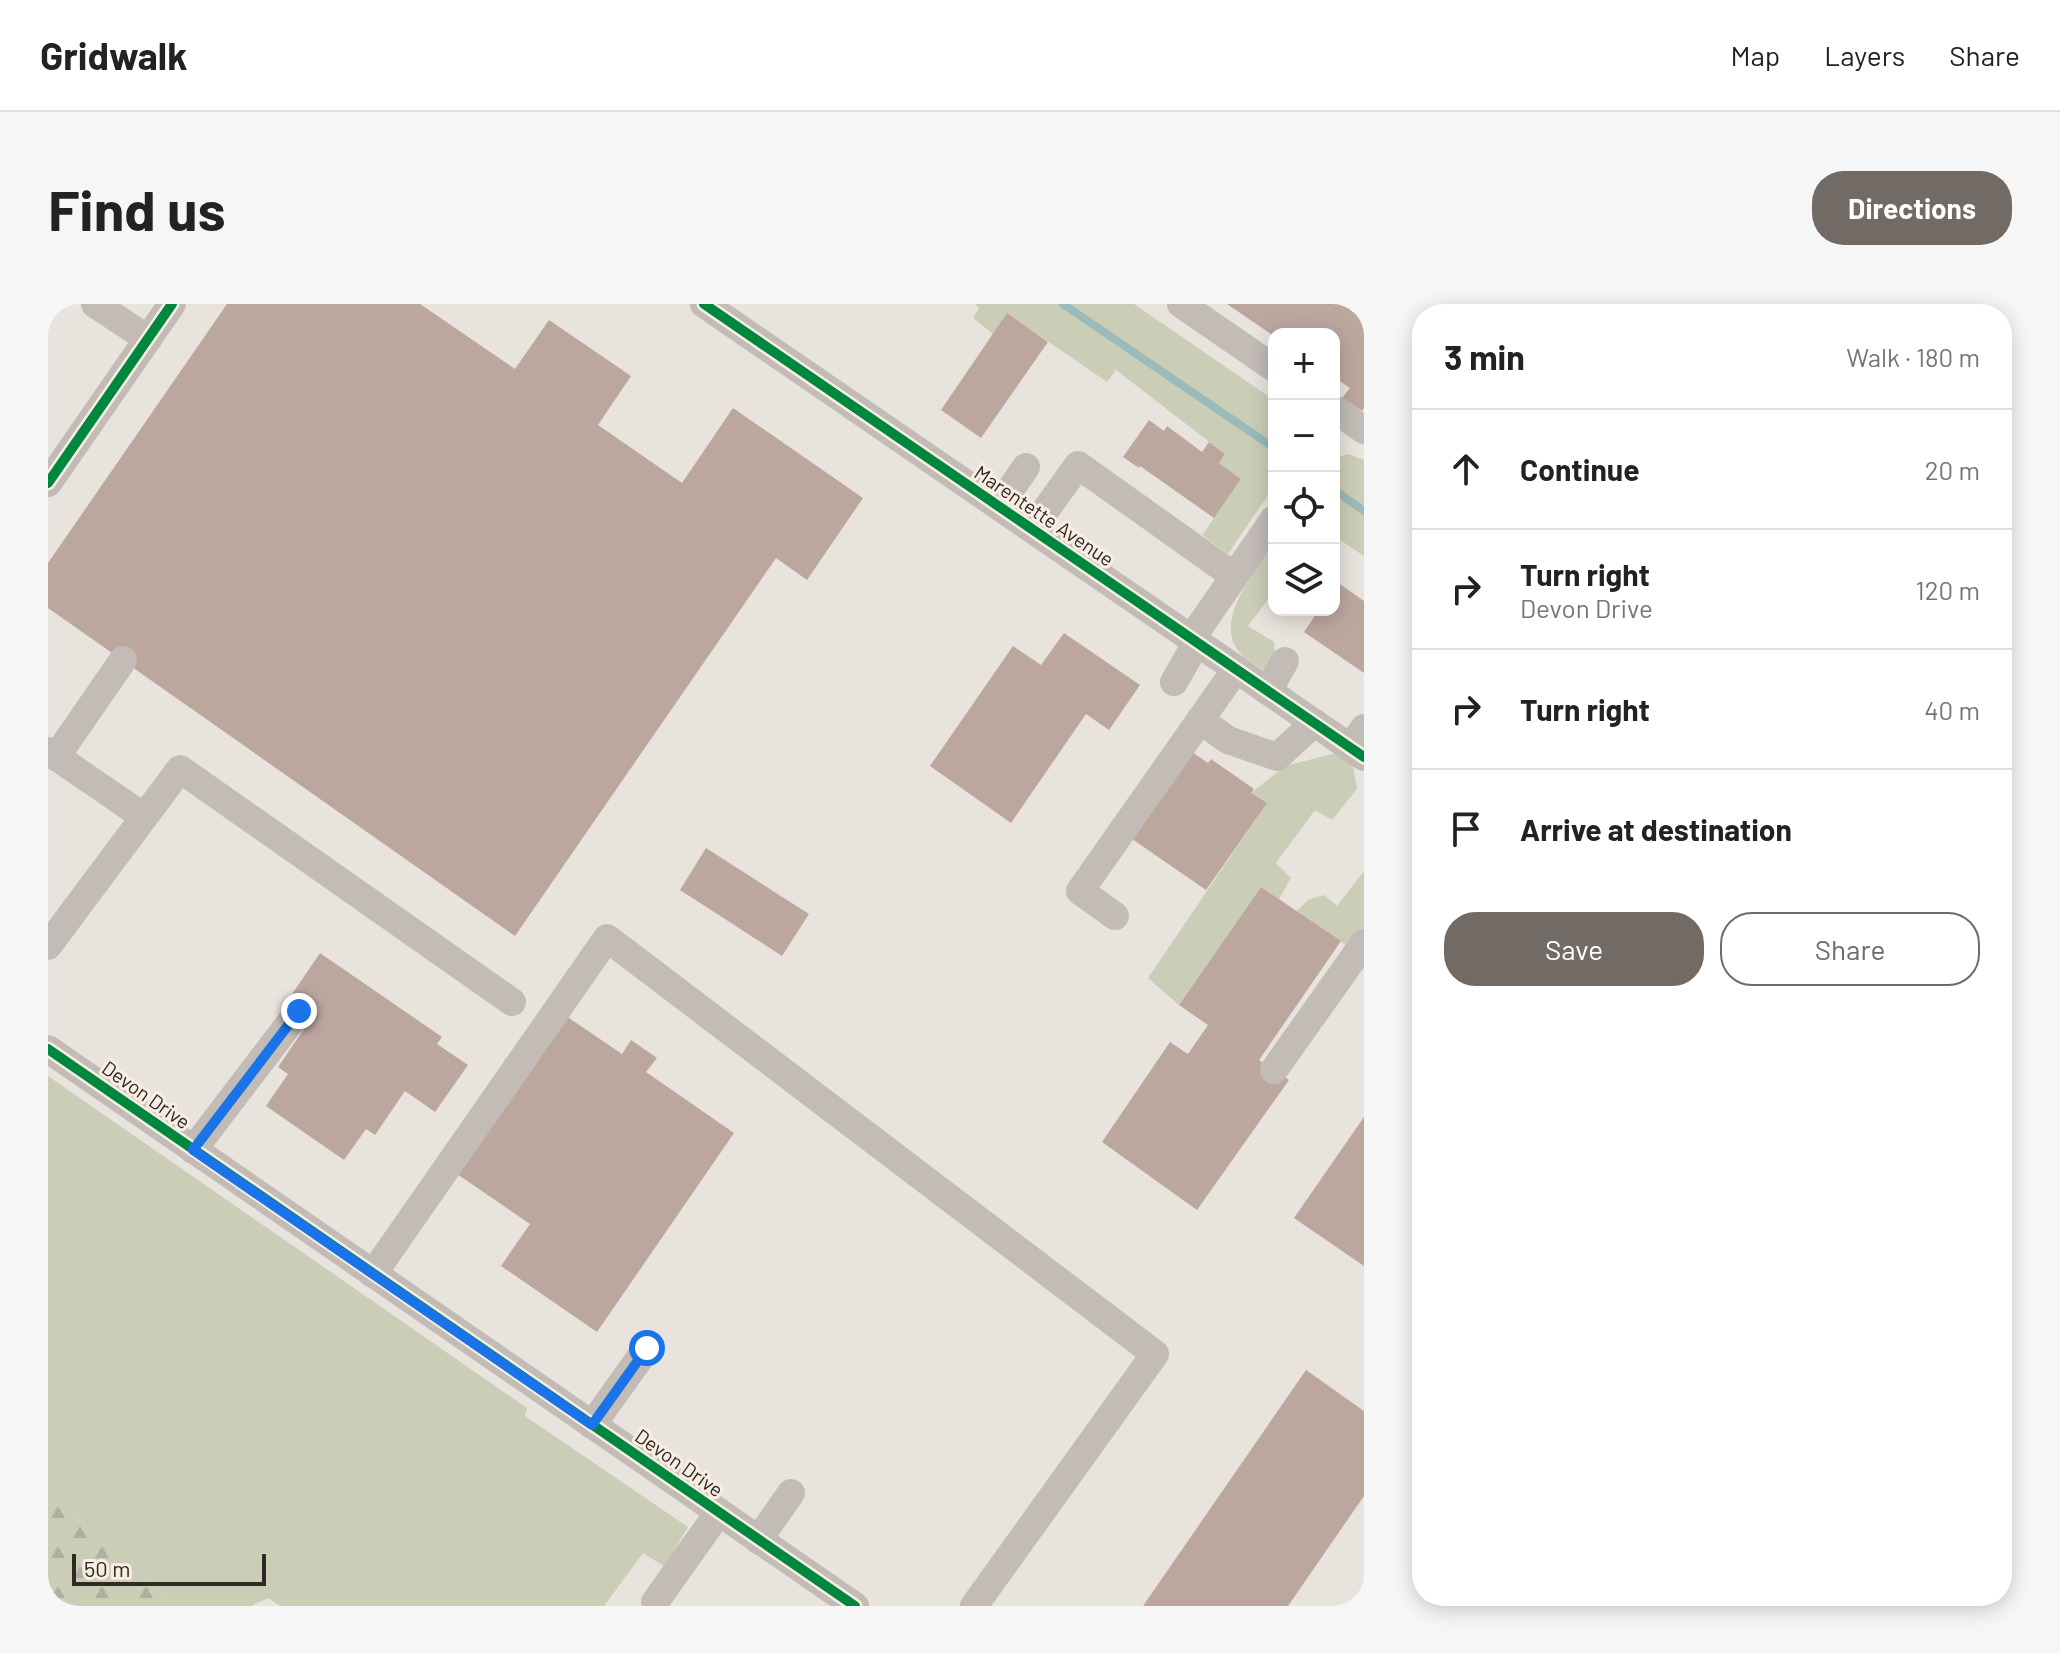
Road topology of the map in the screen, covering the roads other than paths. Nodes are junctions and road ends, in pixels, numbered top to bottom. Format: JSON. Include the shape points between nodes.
{"nodes":[{"id":1,"x":95,"y":304,"type":"edge"},
{"id":2,"x":172,"y":304,"type":"edge"},
{"id":3,"x":704,"y":304,"type":"edge"},
{"id":4,"x":1181,"y":304,"type":"edge"},
{"id":5,"x":148,"y":339,"type":"junction"},
{"id":6,"x":1268,"y":364,"type":"edge"},
{"id":7,"x":1026,"y":467,"type":"dead end"},
{"id":8,"x":49,"y":479,"type":"edge"},
{"id":9,"x":999,"y":506,"type":"junction"},
{"id":10,"x":1268,"y":528,"type":"edge"},
{"id":11,"x":1032,"y":529,"type":"junction"},
{"id":12,"x":1234,"y":576,"type":"junction"},
{"id":13,"x":1194,"y":640,"type":"junction"},
{"id":14,"x":123,"y":660,"type":"dead end"},
{"id":15,"x":1285,"y":661,"type":"dead end"},
{"id":16,"x":1236,"y":669,"type":"junction"},
{"id":17,"x":1174,"y":682,"type":"dead end"},
{"id":18,"x":1268,"y":691,"type":"junction"},
{"id":19,"x":1200,"y":720,"type":"junction"},
{"id":20,"x":1314,"y":723,"type":"junction"},
{"id":21,"x":1359,"y":744,"type":"edge"},
{"id":22,"x":52,"y":754,"type":"edge"},
{"id":23,"x":144,"y":817,"type":"junction"},
{"id":24,"x":1115,"y":916,"type":"dead end"},
{"id":25,"x":1364,"y":943,"type":"edge"},
{"id":26,"x":48,"y":946,"type":"edge"},
{"id":27,"x":512,"y":1002,"type":"dead end"},
{"id":28,"x":299,"y":1011,"type":"dead end"},
{"id":29,"x":48,"y":1049,"type":"edge"},
{"id":30,"x":1274,"y":1070,"type":"dead end"},
{"id":31,"x":193,"y":1150,"type":"junction"},
{"id":32,"x":373,"y":1274,"type":"junction"},
{"id":33,"x":647,"y":1348,"type":"dead end"},
{"id":34,"x":592,"y":1425,"type":"junction"},
{"id":35,"x":791,"y":1493,"type":"dead end"},
{"id":36,"x":719,"y":1512,"type":"junction"},
{"id":37,"x":758,"y":1540,"type":"junction"},
{"id":38,"x":839,"y":1601,"type":"edge"},
{"id":39,"x":655,"y":1602,"type":"dead end"},
{"id":40,"x":974,"y":1606,"type":"edge"}],
"edges":[{"from":1,"to":5,"type":"street"},
{"from":2,"to":5,"type":"street"},
{"from":3,"to":9,"type":"street","name":"Marentette Avenue"},
{"from":4,"to":6,"type":"street"},
{"from":5,"to":8,"type":"street"},
{"from":7,"to":9,"type":"street"},
{"from":9,"to":11,"type":"street","name":"Marentette Avenue"},
{"from":10,"to":12,"type":"street"},
{"from":11,"to":12,"type":"street","via":[[1078,465]]},
{"from":11,"to":13,"type":"street","name":"Marentette Avenue"},
{"from":12,"to":13,"type":"street"},
{"from":13,"to":16,"type":"street","name":"Marentette Avenue"},
{"from":13,"to":17,"type":"street"},
{"from":14,"to":22,"type":"street"},
{"from":15,"to":18,"type":"street"},
{"from":16,"to":18,"type":"street","name":"Marentette Avenue"},
{"from":16,"to":19,"type":"street"},
{"from":18,"to":20,"type":"street","name":"Marentette Avenue"},
{"from":19,"to":20,"type":"street","via":[[1228,740],[1277,757]]},
{"from":19,"to":24,"type":"street","via":[[1080,891]]},
{"from":20,"to":21,"type":"street","name":"Marentette Avenue"},
{"from":22,"to":23,"type":"street"},
{"from":23,"to":26,"type":"street"},
{"from":23,"to":27,"type":"street","via":[[180,769]]},
{"from":25,"to":30,"type":"street"},
{"from":28,"to":31,"type":"street"},
{"from":29,"to":31,"type":"street","name":"Devon Drive"},
{"from":31,"to":32,"type":"street","name":"Devon Drive"},
{"from":32,"to":34,"type":"street","name":"Devon Drive"},
{"from":32,"to":40,"type":"street","via":[[607,938],[1155,1354]]},
{"from":33,"to":34,"type":"street"},
{"from":34,"to":36,"type":"street","name":"Devon Drive"},
{"from":35,"to":37,"type":"street"},
{"from":36,"to":37,"type":"street","name":"Devon Drive"},
{"from":36,"to":39,"type":"street"},
{"from":37,"to":38,"type":"street","name":"Devon Drive"}]}
